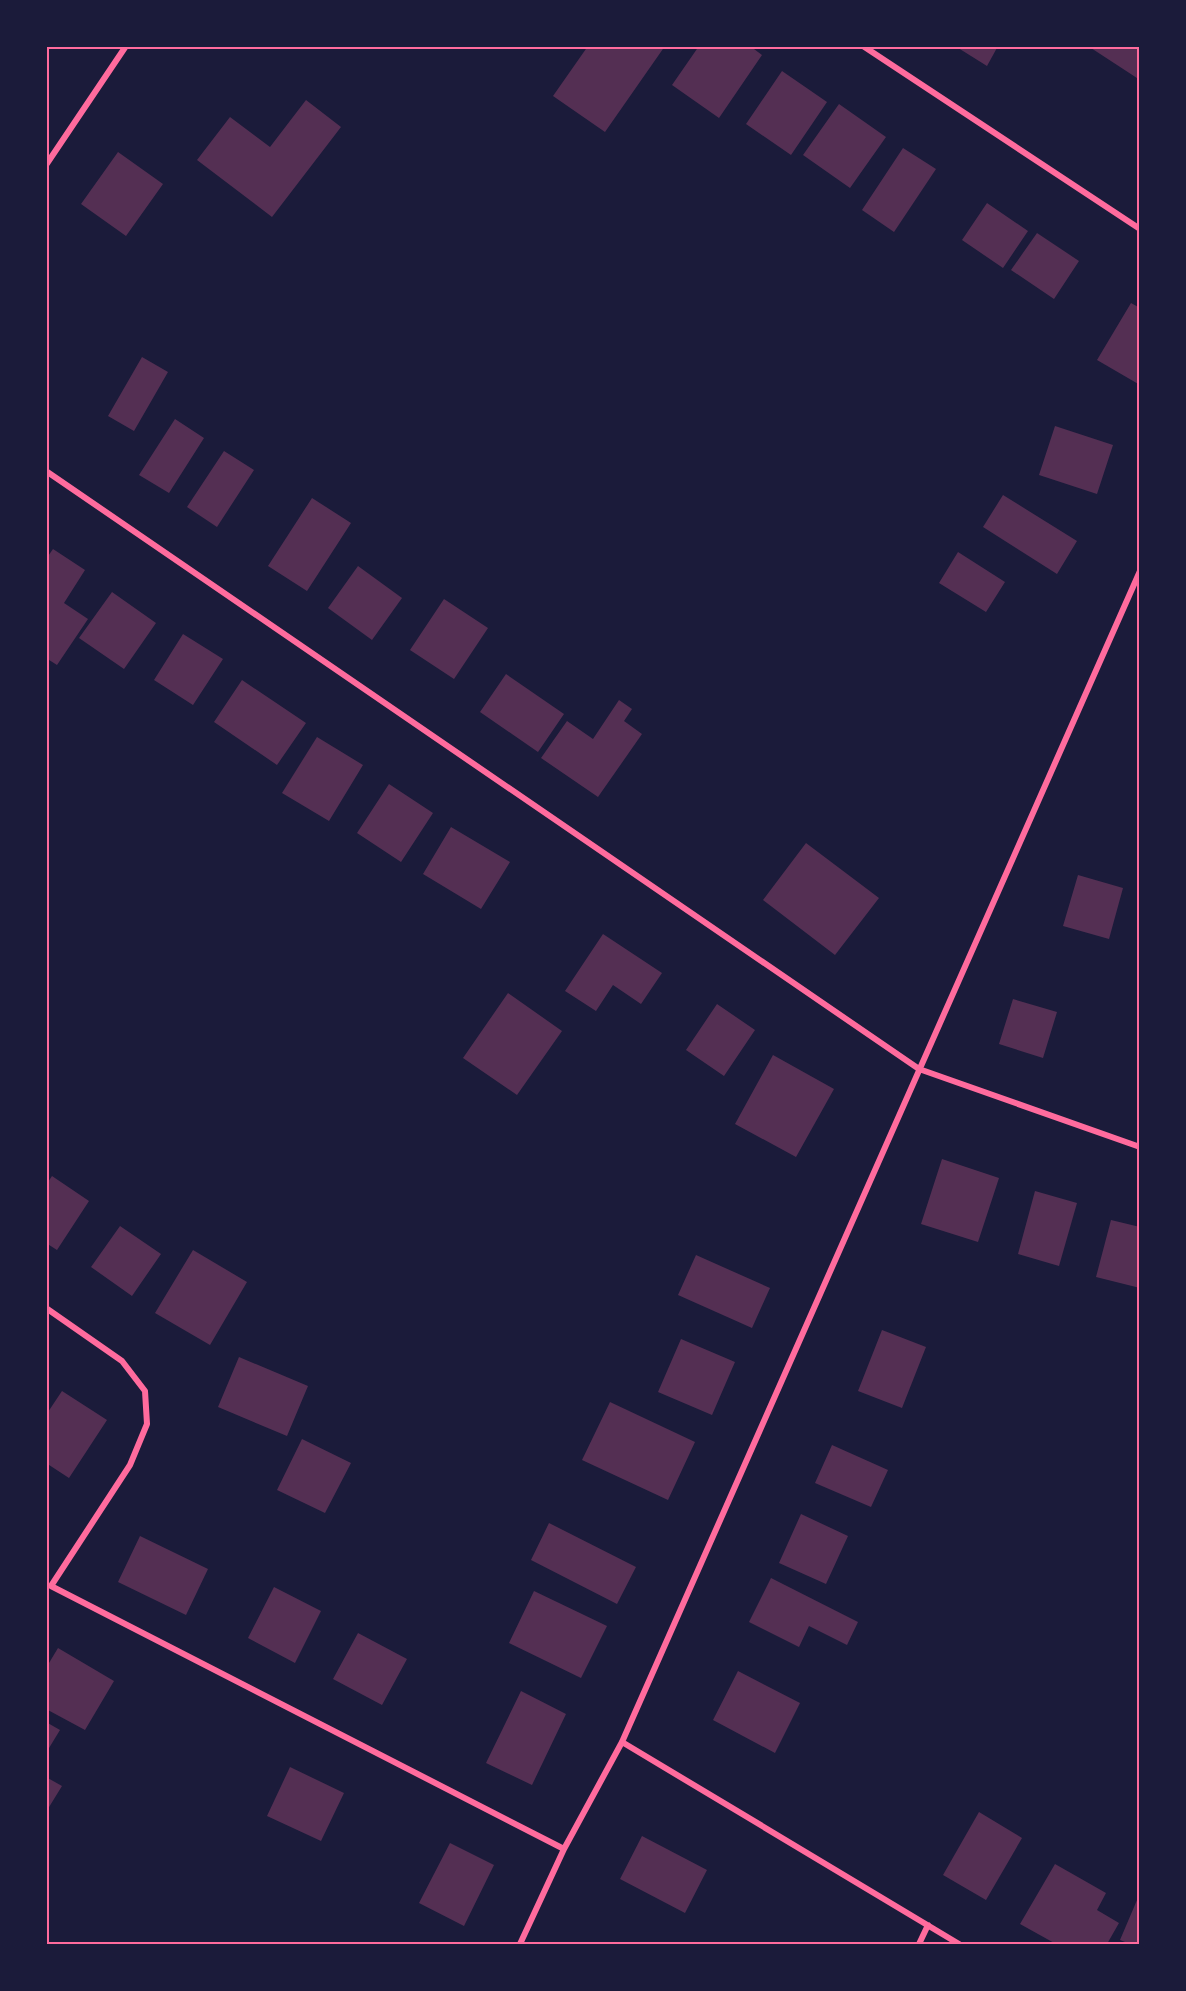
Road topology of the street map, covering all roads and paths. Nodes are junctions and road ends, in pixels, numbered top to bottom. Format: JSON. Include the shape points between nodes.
{"nodes":[{"id":1,"x":126,"y":46,"type":"edge"},
{"id":2,"x":863,"y":46,"type":"edge"},
{"id":3,"x":46,"y":165,"type":"edge"},
{"id":4,"x":1140,"y":229,"type":"edge"},
{"id":5,"x":46,"y":471,"type":"edge"},
{"id":6,"x":1140,"y":571,"type":"edge"},
{"id":7,"x":919,"y":1069,"type":"junction"},
{"id":8,"x":1140,"y":1147,"type":"edge"},
{"id":9,"x":46,"y":1308,"type":"edge"},
{"id":10,"x":51,"y":1586,"type":"junction"},
{"id":11,"x":46,"y":1593,"type":"edge"},
{"id":12,"x":622,"y":1742,"type":"junction"},
{"id":13,"x":564,"y":1849,"type":"junction"},
{"id":14,"x":928,"y":1925,"type":"junction"},
{"id":15,"x":520,"y":1944,"type":"edge"},
{"id":16,"x":919,"y":1944,"type":"edge"},
{"id":17,"x":959,"y":1944,"type":"edge"}],
"edges":[{"from":1,"to":3,"type":"street"},
{"from":2,"to":4,"type":"street"},
{"from":5,"to":7,"type":"street"},
{"from":6,"to":7,"type":"street"},
{"from":7,"to":8,"type":"street"},
{"from":7,"to":12,"type":"street"},
{"from":9,"to":10,"type":"street","via":[[122,1361],[145,1391],[147,1424],[130,1465]]},
{"from":10,"to":11,"type":"street"},
{"from":10,"to":13,"type":"street"},
{"from":12,"to":13,"type":"street"},
{"from":12,"to":14,"type":"street"},
{"from":13,"to":15,"type":"street"},
{"from":14,"to":16,"type":"street"},
{"from":14,"to":17,"type":"street"}]}
